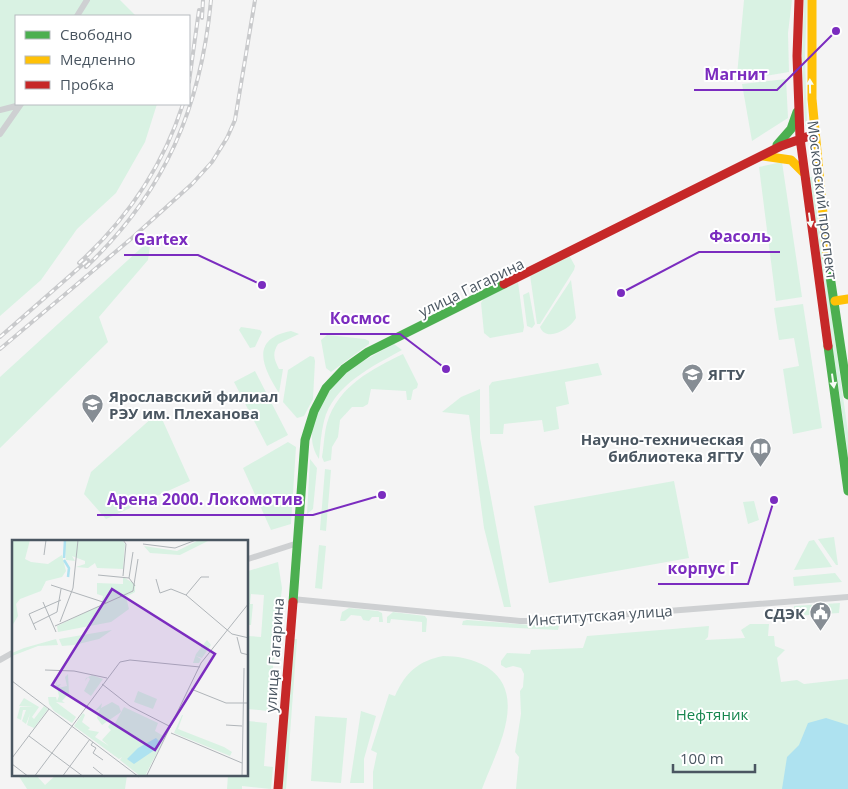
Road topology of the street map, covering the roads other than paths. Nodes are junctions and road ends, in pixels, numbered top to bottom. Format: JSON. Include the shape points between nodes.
{"nodes":[{"id":1,"x":87,"y":0,"type":"edge"},
{"id":2,"x":800,"y":0,"type":"edge"},
{"id":3,"x":812,"y":0,"type":"edge"},
{"id":4,"x":78,"y":15,"type":"edge"},
{"id":5,"x":18,"y":105,"type":"edge"},
{"id":6,"x":20,"y":105,"type":"edge"},
{"id":7,"x":798,"y":108,"type":"junction"},
{"id":8,"x":0,"y":110,"type":"edge"},
{"id":9,"x":0,"y":134,"type":"edge"},
{"id":10,"x":812,"y":135,"type":"junction"},
{"id":11,"x":800,"y":138,"type":"junction"},
{"id":12,"x":763,"y":156,"type":"junction"},
{"id":13,"x":804,"y":172,"type":"junction"},
{"id":14,"x":848,"y":299,"type":"edge"},
{"id":15,"x":835,"y":301,"type":"junction"},
{"id":16,"x":848,"y":395,"type":"edge"},
{"id":17,"x":848,"y":491,"type":"edge"},
{"id":18,"x":298,"y":543,"type":"junction"},
{"id":19,"x":249,"y":559,"type":"edge"},
{"id":20,"x":848,"y":597,"type":"edge"},
{"id":21,"x":292,"y":599,"type":"junction"},
{"id":22,"x":12,"y":653,"type":"edge"},
{"id":23,"x":0,"y":660,"type":"edge"},
{"id":24,"x":278,"y":789,"type":"edge"}],
"edges":[{"from":1,"to":4,"type":"street"},
{"from":2,"to":7,"type":"main road","name":"Московский проспект"},
{"from":10,"to":3,"type":"main road","name":"Московский проспект","one_way":true},
{"from":5,"to":8,"type":"street"},
{"from":6,"to":9,"type":"street"},
{"from":7,"to":11,"type":"main road","name":"Московский проспект"},
{"from":7,"to":12,"type":"main road","via":[[786,137]]},
{"from":10,"to":11,"type":"main road","name":"улица Гагарина"},
{"from":10,"to":15,"type":"main road","name":"Московский проспект"},
{"from":11,"to":12,"type":"main road","name":"улица Гагарина"},
{"from":11,"to":13,"type":"main road","name":"Московский проспект"},
{"from":12,"to":13,"type":"main road","via":[[789,159]]},
{"from":12,"to":18,"type":"main road","name":"улица Гагарина","via":[[368,352],[338,372],[319,398],[306,432]]},
{"from":13,"to":17,"type":"main road","name":"Московский проспект","one_way":true},
{"from":14,"to":15,"type":"main road"},
{"from":15,"to":16,"type":"main road","name":"Московский проспект"},
{"from":18,"to":19,"type":"street"},
{"from":18,"to":21,"type":"main road","name":"улица Гагарина"},
{"from":20,"to":21,"type":"street","name":"Институтская улица","via":[[540,621]]},
{"from":21,"to":24,"type":"main road","name":"улица Гагарина"},
{"from":22,"to":23,"type":"street"}]}
